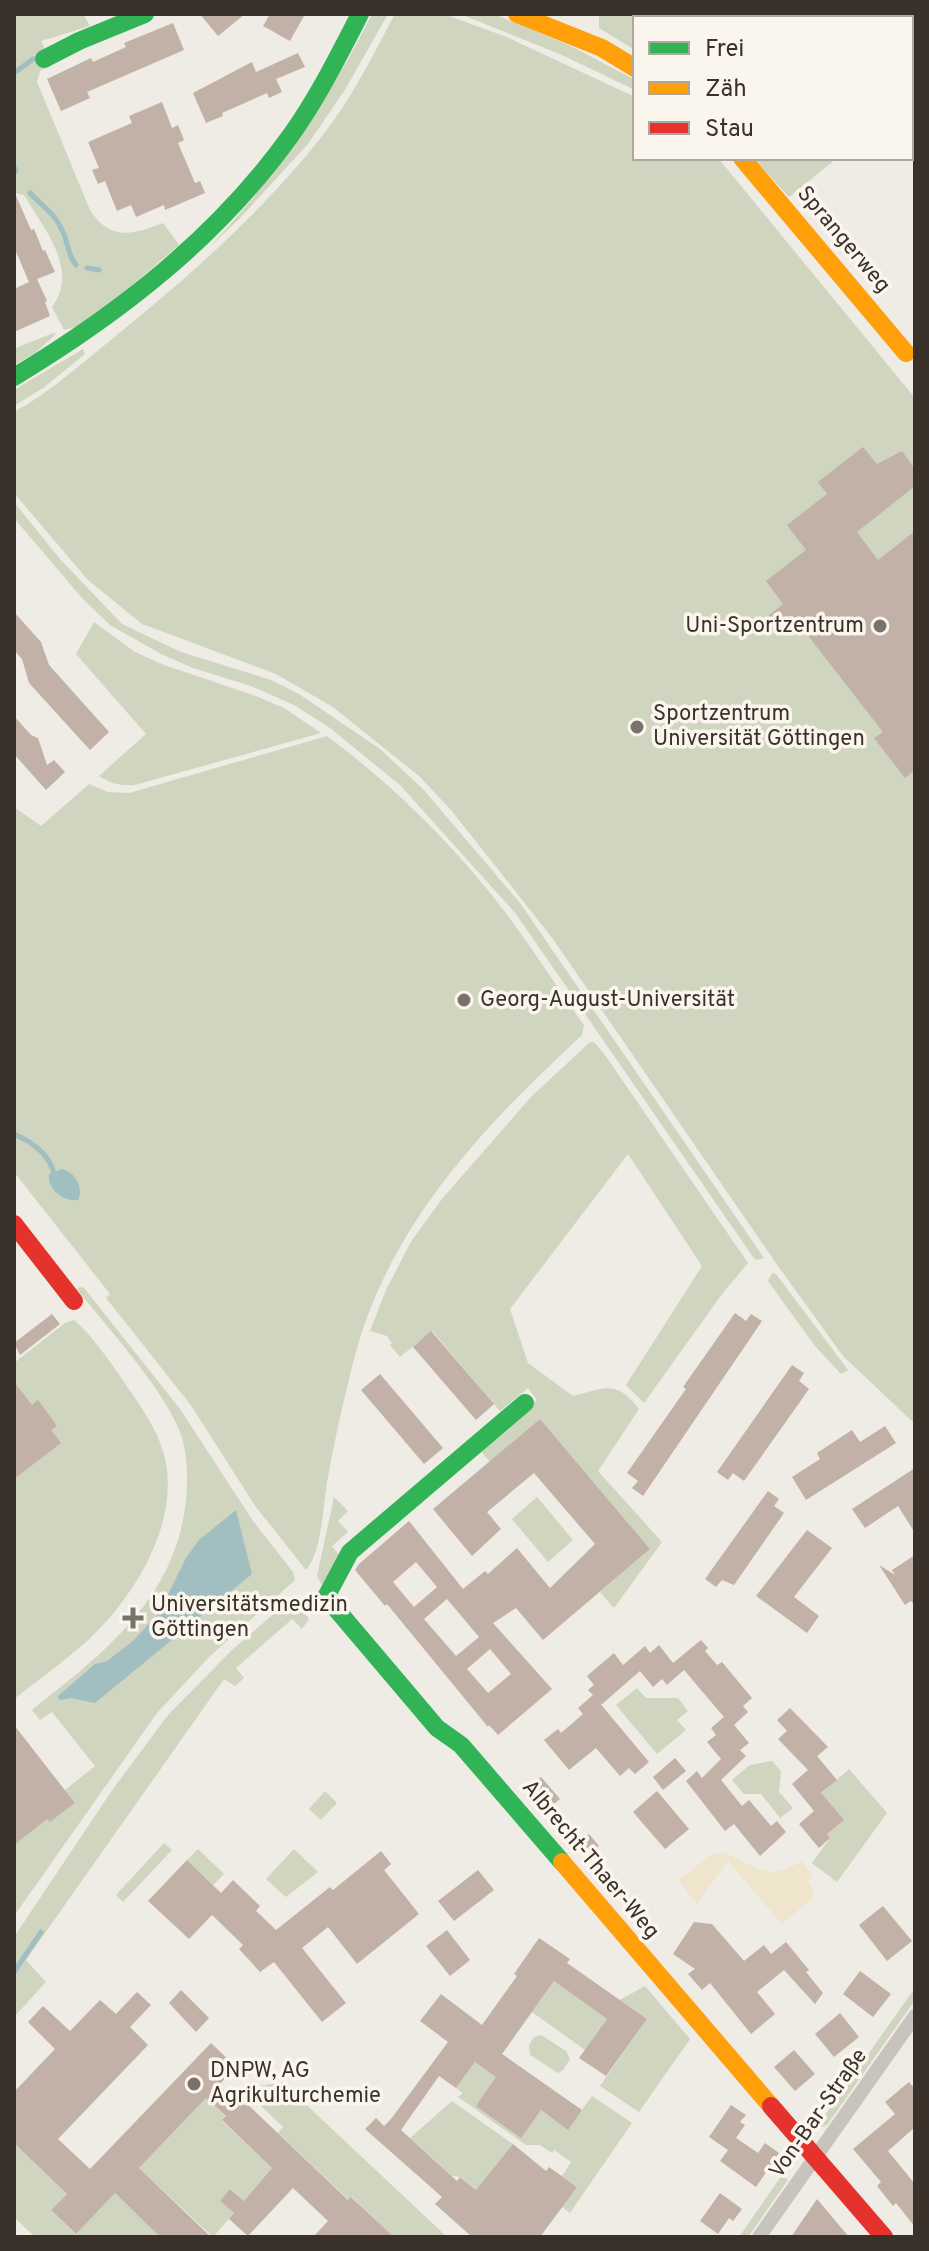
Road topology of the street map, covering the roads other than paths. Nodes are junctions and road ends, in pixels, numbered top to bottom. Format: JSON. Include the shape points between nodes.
{"nodes":[{"id":1,"x":145,"y":14,"type":"edge"},
{"id":2,"x":360,"y":14,"type":"edge"},
{"id":3,"x":517,"y":14,"type":"edge"},
{"id":4,"x":44,"y":59,"type":"dead end"},
{"id":5,"x":633,"y":67,"type":"edge"},
{"id":6,"x":744,"y":160,"type":"edge"},
{"id":7,"x":906,"y":353,"type":"dead end"},
{"id":8,"x":14,"y":377,"type":"edge"},
{"id":9,"x":14,"y":1224,"type":"edge"},
{"id":10,"x":74,"y":1301,"type":"dead end"},
{"id":11,"x":525,"y":1403,"type":"dead end"},
{"id":12,"x":915,"y":2016,"type":"edge"},
{"id":13,"x":815,"y":2157,"type":"junction"},
{"id":14,"x":759,"y":2237,"type":"edge"},
{"id":15,"x":884,"y":2237,"type":"edge"}],
"edges":[{"from":1,"to":4,"type":"street"},
{"from":2,"to":8,"type":"street","via":[[293,131],[239,199],[182,258],[123,306]]},
{"from":3,"to":5,"type":"street","via":[[602,48]]},
{"from":6,"to":7,"type":"street","name":"Sprangerweg"},
{"from":9,"to":10,"type":"street"},
{"from":11,"to":13,"type":"street","name":"Albrecht-Thaer-Weg","via":[[350,1552],[326,1597],[437,1728],[461,1745]]},
{"from":12,"to":13,"type":"street","name":"Von-Bar-Straße"},
{"from":13,"to":14,"type":"street","name":"Von-Bar-Straße"},
{"from":13,"to":15,"type":"street","name":"Albrecht-Thaer-Weg"}]}
